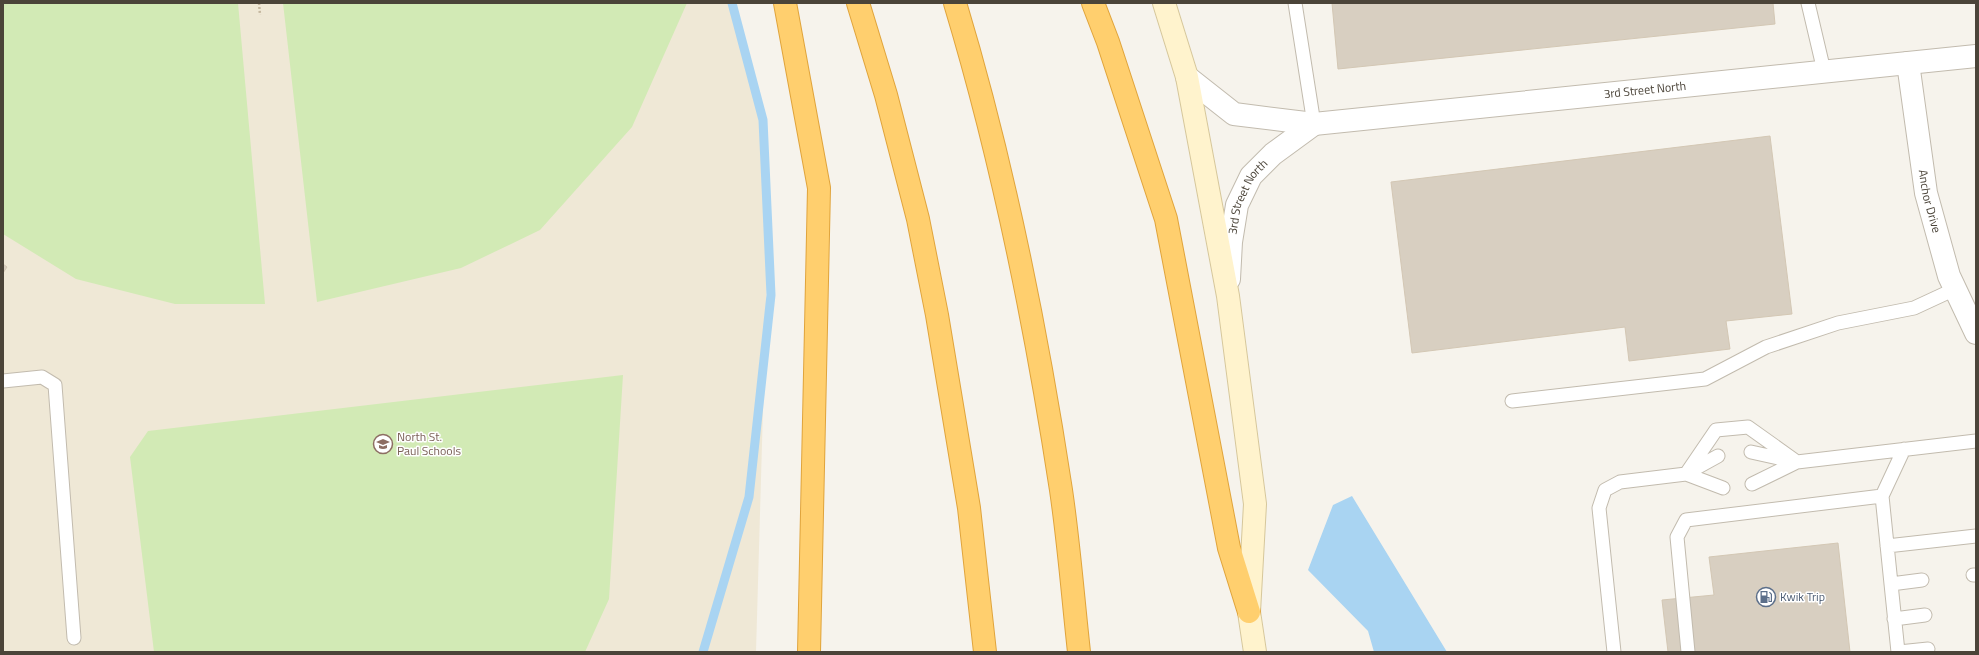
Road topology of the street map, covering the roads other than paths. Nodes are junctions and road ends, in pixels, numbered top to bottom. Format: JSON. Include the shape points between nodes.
{"nodes":[{"id":1,"x":785,"y":3,"type":"edge"},
{"id":2,"x":858,"y":3,"type":"edge"},
{"id":3,"x":955,"y":3,"type":"edge"},
{"id":4,"x":1093,"y":3,"type":"edge"},
{"id":5,"x":1164,"y":3,"type":"edge"},
{"id":6,"x":1295,"y":3,"type":"edge"},
{"id":7,"x":1808,"y":3,"type":"edge"},
{"id":8,"x":1976,"y":56,"type":"edge"},
{"id":9,"x":1908,"y":63,"type":"junction"},
{"id":10,"x":1824,"y":71,"type":"junction"},
{"id":11,"x":1186,"y":77,"type":"junction"},
{"id":12,"x":1314,"y":124,"type":"junction"},
{"id":13,"x":1955,"y":289,"type":"junction"},
{"id":14,"x":1228,"y":296,"type":"junction"},
{"id":15,"x":1973,"y":318,"type":"edge"},
{"id":16,"x":3,"y":381,"type":"edge"},
{"id":17,"x":1512,"y":401,"type":"dead end"},
{"id":18,"x":1976,"y":441,"type":"edge"},
{"id":19,"x":1904,"y":449,"type":"junction"},
{"id":20,"x":1750,"y":452,"type":"dead end"},
{"id":21,"x":1718,"y":456,"type":"dead end"},
{"id":22,"x":1797,"y":462,"type":"junction"},
{"id":23,"x":1686,"y":474,"type":"junction"},
{"id":24,"x":1752,"y":484,"type":"dead end"},
{"id":25,"x":1723,"y":488,"type":"dead end"},
{"id":26,"x":1882,"y":496,"type":"junction"},
{"id":27,"x":1976,"y":536,"type":"edge"},
{"id":28,"x":1887,"y":546,"type":"junction"},
{"id":29,"x":1922,"y":580,"type":"dead end"},
{"id":30,"x":1891,"y":584,"type":"junction"},
{"id":31,"x":1249,"y":612,"type":"junction"},
{"id":32,"x":1925,"y":616,"type":"dead end"},
{"id":33,"x":1894,"y":619,"type":"junction"},
{"id":34,"x":74,"y":638,"type":"dead end"},
{"id":35,"x":1928,"y":649,"type":"dead end"},
{"id":36,"x":809,"y":652,"type":"edge"},
{"id":37,"x":985,"y":652,"type":"edge"},
{"id":38,"x":1079,"y":652,"type":"edge"},
{"id":39,"x":1255,"y":652,"type":"edge"},
{"id":40,"x":1614,"y":652,"type":"edge"},
{"id":41,"x":1688,"y":652,"type":"edge"},
{"id":42,"x":1899,"y":652,"type":"edge"}],
"edges":[{"from":1,"to":36,"type":"highway","via":[[819,188]]},
{"from":2,"to":37,"type":"highway","via":[[886,95],[918,219],[937,315],[969,508]]},
{"from":3,"to":38,"type":"highway","via":[[974,64],[1007,196],[1045,390],[1061,492]]},
{"from":4,"to":31,"type":"highway","via":[[1166,219],[1229,548]]},
{"from":5,"to":11,"type":"street"},
{"from":6,"to":12,"type":"lane"},
{"from":7,"to":10,"type":"lane"},
{"from":8,"to":9,"type":"street","name":"3rd Street North"},
{"from":9,"to":10,"type":"street","name":"3rd Street North"},
{"from":9,"to":13,"type":"street","name":"Anchor Drive","via":[[1926,193]]},
{"from":10,"to":12,"type":"street","name":"3rd Street North"},
{"from":11,"to":12,"type":"street","name":"3rd Street North","via":[[1234,114]]},
{"from":11,"to":14,"type":"street"},
{"from":12,"to":14,"type":"street","name":"3rd Street North","via":[[1273,154],[1251,176],[1237,205],[1231,242]]},
{"from":13,"to":15,"type":"street","name":"Anchor Drive"},
{"from":13,"to":17,"type":"lane","via":[[1914,308],[1838,323],[1766,347],[1706,379]]},
{"from":14,"to":31,"type":"street","via":[[1255,504]]},
{"from":16,"to":34,"type":"lane","via":[[42,377],[55,385]]},
{"from":18,"to":19,"type":"lane"},
{"from":19,"to":22,"type":"lane"},
{"from":19,"to":26,"type":"lane"},
{"from":20,"to":22,"type":"lane"},
{"from":21,"to":23,"type":"lane"},
{"from":22,"to":23,"type":"lane","via":[[1748,427],[1716,430]]},
{"from":22,"to":24,"type":"lane"},
{"from":23,"to":25,"type":"lane"},
{"from":23,"to":40,"type":"lane","via":[[1620,482],[1605,490],[1599,508]]},
{"from":26,"to":28,"type":"lane"},
{"from":26,"to":41,"type":"lane","via":[[1686,520],[1677,537]]},
{"from":27,"to":28,"type":"lane"},
{"from":28,"to":30,"type":"lane"},
{"from":29,"to":30,"type":"lane"},
{"from":30,"to":33,"type":"lane"},
{"from":31,"to":39,"type":"street"},
{"from":32,"to":33,"type":"lane"},
{"from":33,"to":42,"type":"lane"},
{"from":35,"to":42,"type":"lane"}]}
